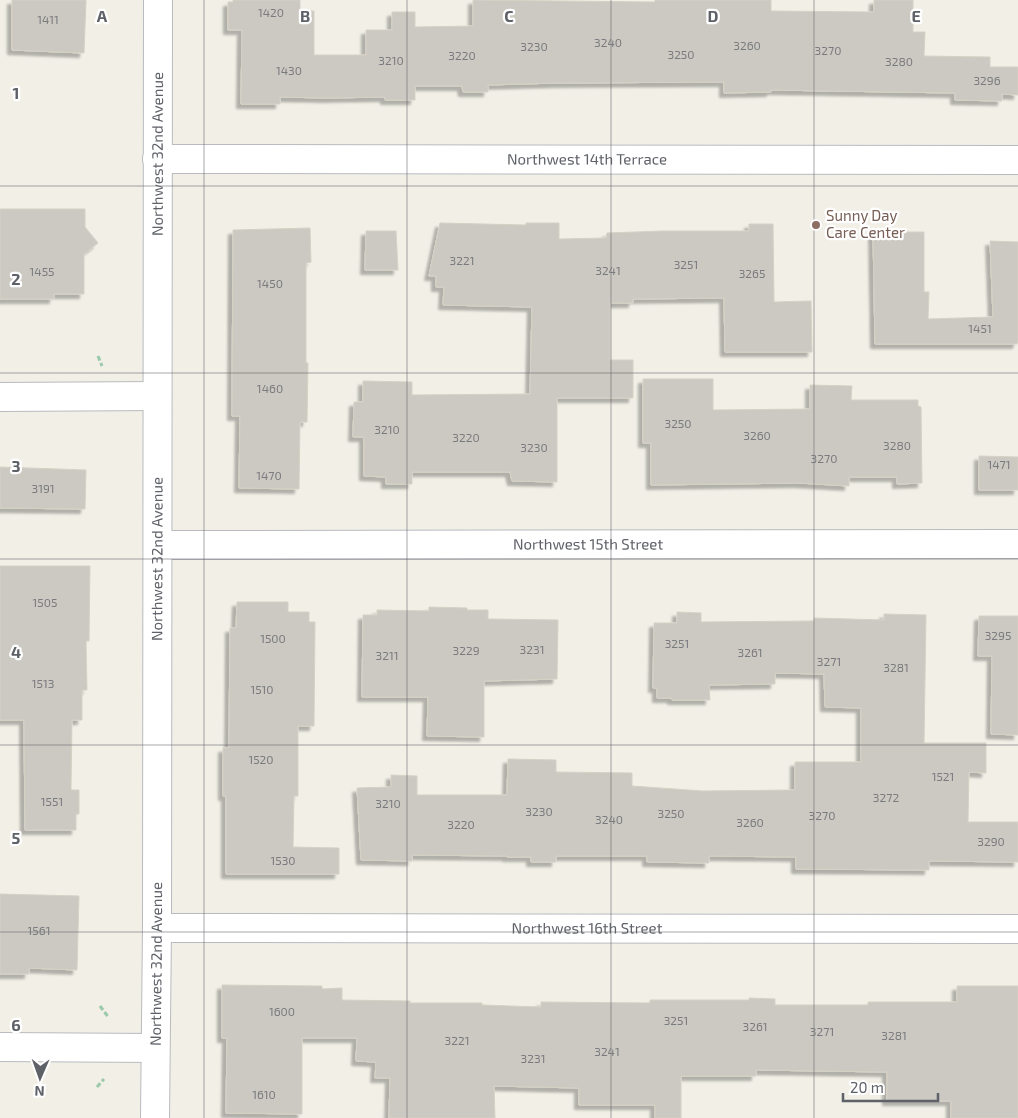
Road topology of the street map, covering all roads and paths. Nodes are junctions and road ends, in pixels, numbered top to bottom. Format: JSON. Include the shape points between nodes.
{"nodes":[{"id":1,"x":158,"y":0,"type":"edge"},
{"id":2,"x":157,"y":159,"type":"junction"},
{"id":3,"x":1018,"y":160,"type":"edge"},
{"id":4,"x":156,"y":396,"type":"junction"},
{"id":5,"x":0,"y":397,"type":"edge"},
{"id":6,"x":1018,"y":544,"type":"edge"},
{"id":7,"x":158,"y":545,"type":"junction"},
{"id":8,"x":156,"y":928,"type":"junction"},
{"id":9,"x":1018,"y":929,"type":"edge"},
{"id":10,"x":0,"y":1047,"type":"edge"},
{"id":11,"x":155,"y":1048,"type":"junction"},
{"id":12,"x":155,"y":1118,"type":"edge"}],
"edges":[{"from":1,"to":2,"type":"street","name":"Northwest 32nd Avenue"},
{"from":2,"to":3,"type":"street","name":"Northwest 14th Terrace"},
{"from":2,"to":4,"type":"street","name":"Northwest 32nd Avenue"},
{"from":4,"to":5,"type":"street"},
{"from":4,"to":7,"type":"street","name":"Northwest 32nd Avenue"},
{"from":6,"to":7,"type":"street","name":"Northwest 15th Street"},
{"from":7,"to":8,"type":"street","name":"Northwest 32nd Avenue"},
{"from":8,"to":9,"type":"street","name":"Northwest 16th Street"},
{"from":8,"to":11,"type":"street","name":"Northwest 32nd Avenue"},
{"from":10,"to":11,"type":"street"},
{"from":11,"to":12,"type":"street","name":"Northwest 32nd Avenue"}]}
